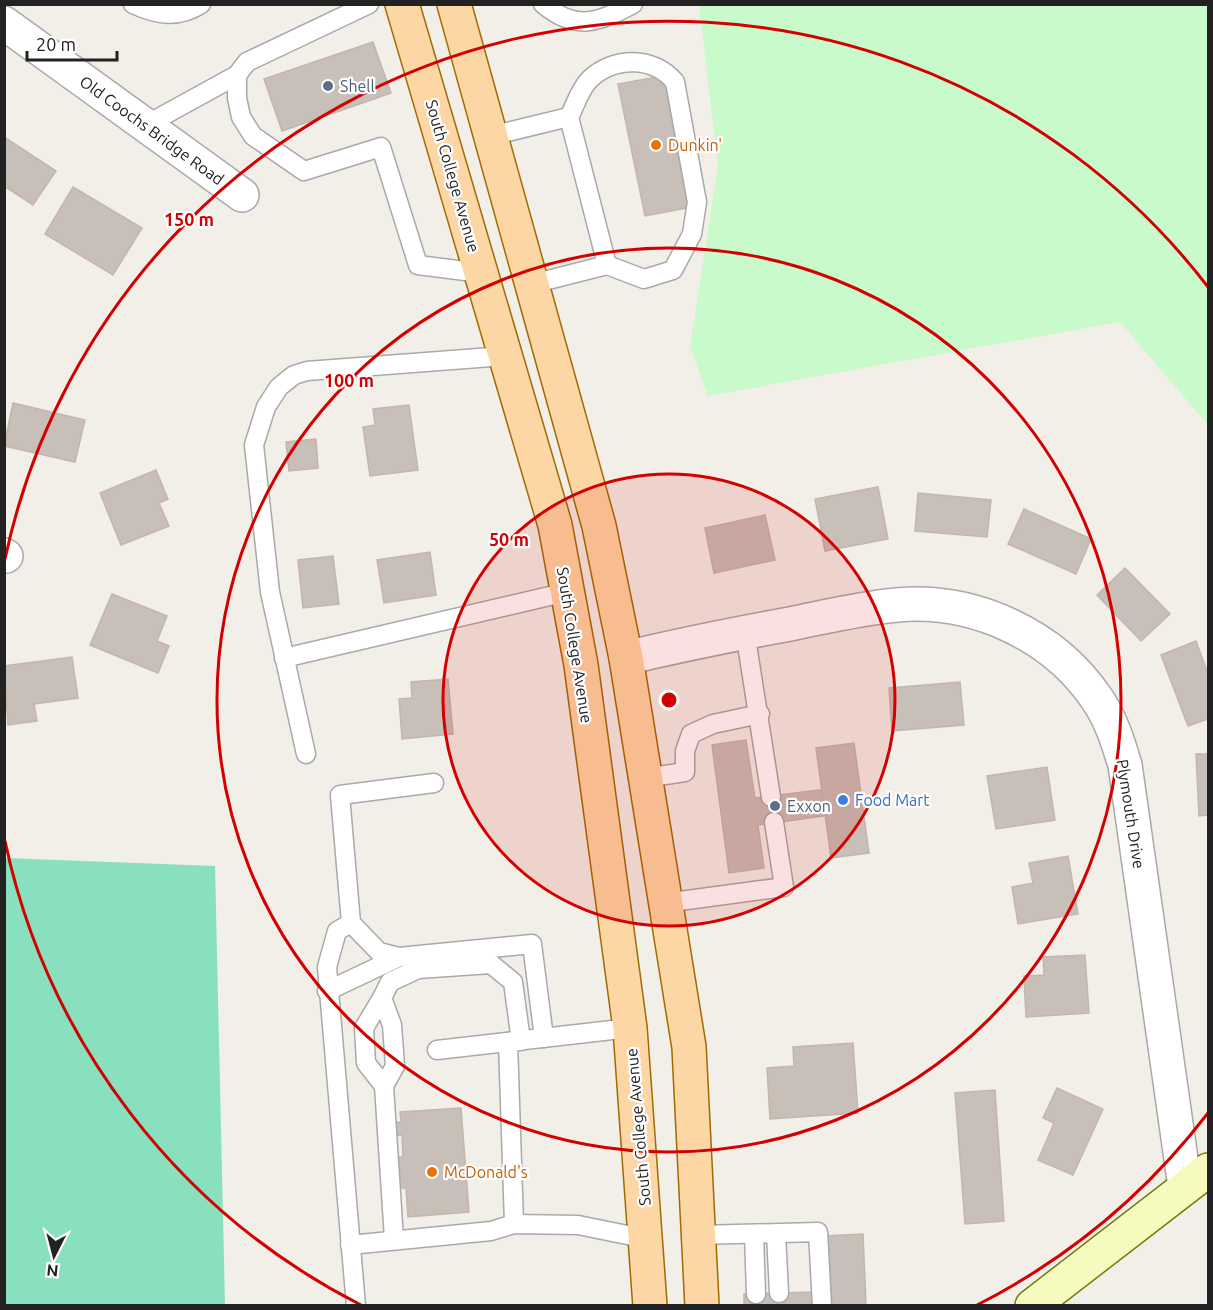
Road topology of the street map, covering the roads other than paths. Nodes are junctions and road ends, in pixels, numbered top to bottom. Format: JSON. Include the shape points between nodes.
{"nodes":[{"id":1,"x":133,"y":4,"type":"edge"},
{"id":2,"x":201,"y":4,"type":"edge"},
{"id":3,"x":369,"y":4,"type":"edge"},
{"id":4,"x":402,"y":4,"type":"edge"},
{"id":5,"x":454,"y":4,"type":"edge"},
{"id":6,"x":543,"y":4,"type":"edge"},
{"id":7,"x":633,"y":4,"type":"edge"},
{"id":8,"x":4,"y":22,"type":"edge"},
{"id":9,"x":237,"y":75,"type":"junction"},
{"id":10,"x":569,"y":117,"type":"junction"},
{"id":11,"x":146,"y":125,"type":"junction"},
{"id":12,"x":491,"y":136,"type":"junction"},
{"id":13,"x":242,"y":195,"type":"dead end"},
{"id":14,"x":607,"y":265,"type":"junction"},
{"id":15,"x":481,"y":273,"type":"junction"},
{"id":16,"x":532,"y":284,"type":"junction"},
{"id":17,"x":505,"y":356,"type":"junction"},
{"id":18,"x":567,"y":592,"type":"junction"},
{"id":19,"x":746,"y":632,"type":"junction"},
{"id":20,"x":284,"y":658,"type":"junction"},
{"id":21,"x":626,"y":658,"type":"junction"},
{"id":22,"x":760,"y":714,"type":"junction"},
{"id":23,"x":306,"y":754,"type":"dead end"},
{"id":24,"x":645,"y":778,"type":"junction"},
{"id":25,"x":434,"y":783,"type":"dead end"},
{"id":26,"x":771,"y":797,"type":"dead end"},
{"id":27,"x":774,"y":822,"type":"dead end"},
{"id":28,"x":665,"y":903,"type":"junction"},
{"id":29,"x":351,"y":923,"type":"junction"},
{"id":30,"x":399,"y":957,"type":"junction"},
{"id":31,"x":327,"y":992,"type":"junction"},
{"id":32,"x":382,"y":998,"type":"junction"},
{"id":33,"x":630,"y":1028,"type":"junction"},
{"id":34,"x":544,"y":1038,"type":"junction"},
{"id":35,"x":514,"y":1041,"type":"junction"},
{"id":36,"x":437,"y":1050,"type":"dead end"},
{"id":37,"x":384,"y":1086,"type":"junction"},
{"id":38,"x":1197,"y":1178,"type":"edge"},
{"id":39,"x":514,"y":1224,"type":"junction"},
{"id":40,"x":754,"y":1234,"type":"junction"},
{"id":41,"x":776,"y":1234,"type":"junction"},
{"id":42,"x":698,"y":1235,"type":"junction"},
{"id":43,"x":394,"y":1239,"type":"junction"},
{"id":44,"x":646,"y":1239,"type":"junction"},
{"id":45,"x":350,"y":1245,"type":"junction"},
{"id":46,"x":780,"y":1293,"type":"dead end"},
{"id":47,"x":756,"y":1294,"type":"dead end"},
{"id":48,"x":356,"y":1305,"type":"edge"},
{"id":49,"x":650,"y":1305,"type":"edge"},
{"id":50,"x":702,"y":1305,"type":"edge"},
{"id":51,"x":822,"y":1305,"type":"edge"},
{"id":52,"x":1032,"y":1305,"type":"edge"}],
"edges":[{"from":1,"to":2,"type":"lane","via":[[158,15],[187,13]]},
{"from":3,"to":9,"type":"lane","via":[[247,62]]},
{"from":4,"to":15,"type":"main road","name":"South College Avenue"},
{"from":5,"to":12,"type":"main road"},
{"from":6,"to":7,"type":"lane","via":[[569,21],[602,21]]},
{"from":8,"to":11,"type":"street","name":"Old Coochs Bridge Road"},
{"from":9,"to":11,"type":"lane"},
{"from":9,"to":15,"type":"lane","via":[[241,117],[253,136],[304,171],[381,147],[418,265]]},
{"from":10,"to":12,"type":"lane"},
{"from":10,"to":14,"type":"lane"},
{"from":10,"to":14,"type":"lane","via":[[589,81],[617,63],[650,63],[665,69],[675,82],[697,202],[692,234],[673,270],[644,279]]},
{"from":11,"to":13,"type":"street","name":"Old Coochs Bridge Road"},
{"from":12,"to":16,"type":"main road"},
{"from":14,"to":16,"type":"lane"},
{"from":15,"to":17,"type":"main road","name":"South College Avenue"},
{"from":16,"to":21,"type":"main road","via":[[599,526]]},
{"from":17,"to":18,"type":"main road","name":"South College Avenue","via":[[555,525]]},
{"from":17,"to":20,"type":"lane","via":[[320,369],[294,375],[279,387],[266,407],[254,445],[270,592]]},
{"from":18,"to":20,"type":"lane"},
{"from":18,"to":33,"type":"main road","name":"South College Avenue","via":[[581,665]]},
{"from":19,"to":21,"type":"street","name":"Plymouth Drive"},
{"from":19,"to":22,"type":"lane"},
{"from":19,"to":38,"type":"street","name":"Plymouth Drive","via":[[898,604],[938,605],[1011,625],[1044,644],[1075,670],[1098,699],[1125,765]]},
{"from":20,"to":23,"type":"lane"},
{"from":21,"to":24,"type":"main road"},
{"from":22,"to":24,"type":"lane","via":[[713,724],[691,734],[685,751],[686,772]]},
{"from":22,"to":26,"type":"lane"},
{"from":24,"to":28,"type":"main road"},
{"from":25,"to":29,"type":"lane","via":[[340,795]]},
{"from":27,"to":28,"type":"lane","via":[[784,887]]},
{"from":28,"to":42,"type":"main road","via":[[689,1047]]},
{"from":29,"to":30,"type":"lane","via":[[379,952]]},
{"from":29,"to":31,"type":"lane","via":[[337,931],[330,948]]},
{"from":30,"to":31,"type":"lane"},
{"from":30,"to":34,"type":"lane","via":[[532,944]]},
{"from":31,"to":45,"type":"lane"},
{"from":32,"to":35,"type":"lane","via":[[390,982],[418,969],[491,964],[513,982]]},
{"from":32,"to":37,"type":"lane","via":[[392,1024],[395,1066]]},
{"from":32,"to":37,"type":"lane","via":[[364,1028],[366,1063]]},
{"from":33,"to":34,"type":"lane"},
{"from":33,"to":44,"type":"main road","name":"South College Avenue"},
{"from":34,"to":35,"type":"lane"},
{"from":35,"to":36,"type":"lane"},
{"from":35,"to":39,"type":"lane"},
{"from":37,"to":43,"type":"lane"},
{"from":38,"to":52,"type":"street"},
{"from":39,"to":43,"type":"lane","via":[[491,1231]]},
{"from":39,"to":44,"type":"lane","via":[[578,1225]]},
{"from":40,"to":41,"type":"lane"},
{"from":40,"to":42,"type":"lane"},
{"from":40,"to":47,"type":"lane"},
{"from":41,"to":46,"type":"lane"},
{"from":41,"to":51,"type":"lane","via":[[818,1232]]},
{"from":42,"to":50,"type":"main road"},
{"from":43,"to":45,"type":"lane"},
{"from":44,"to":49,"type":"main road","name":"South College Avenue"},
{"from":45,"to":48,"type":"lane"}]}
